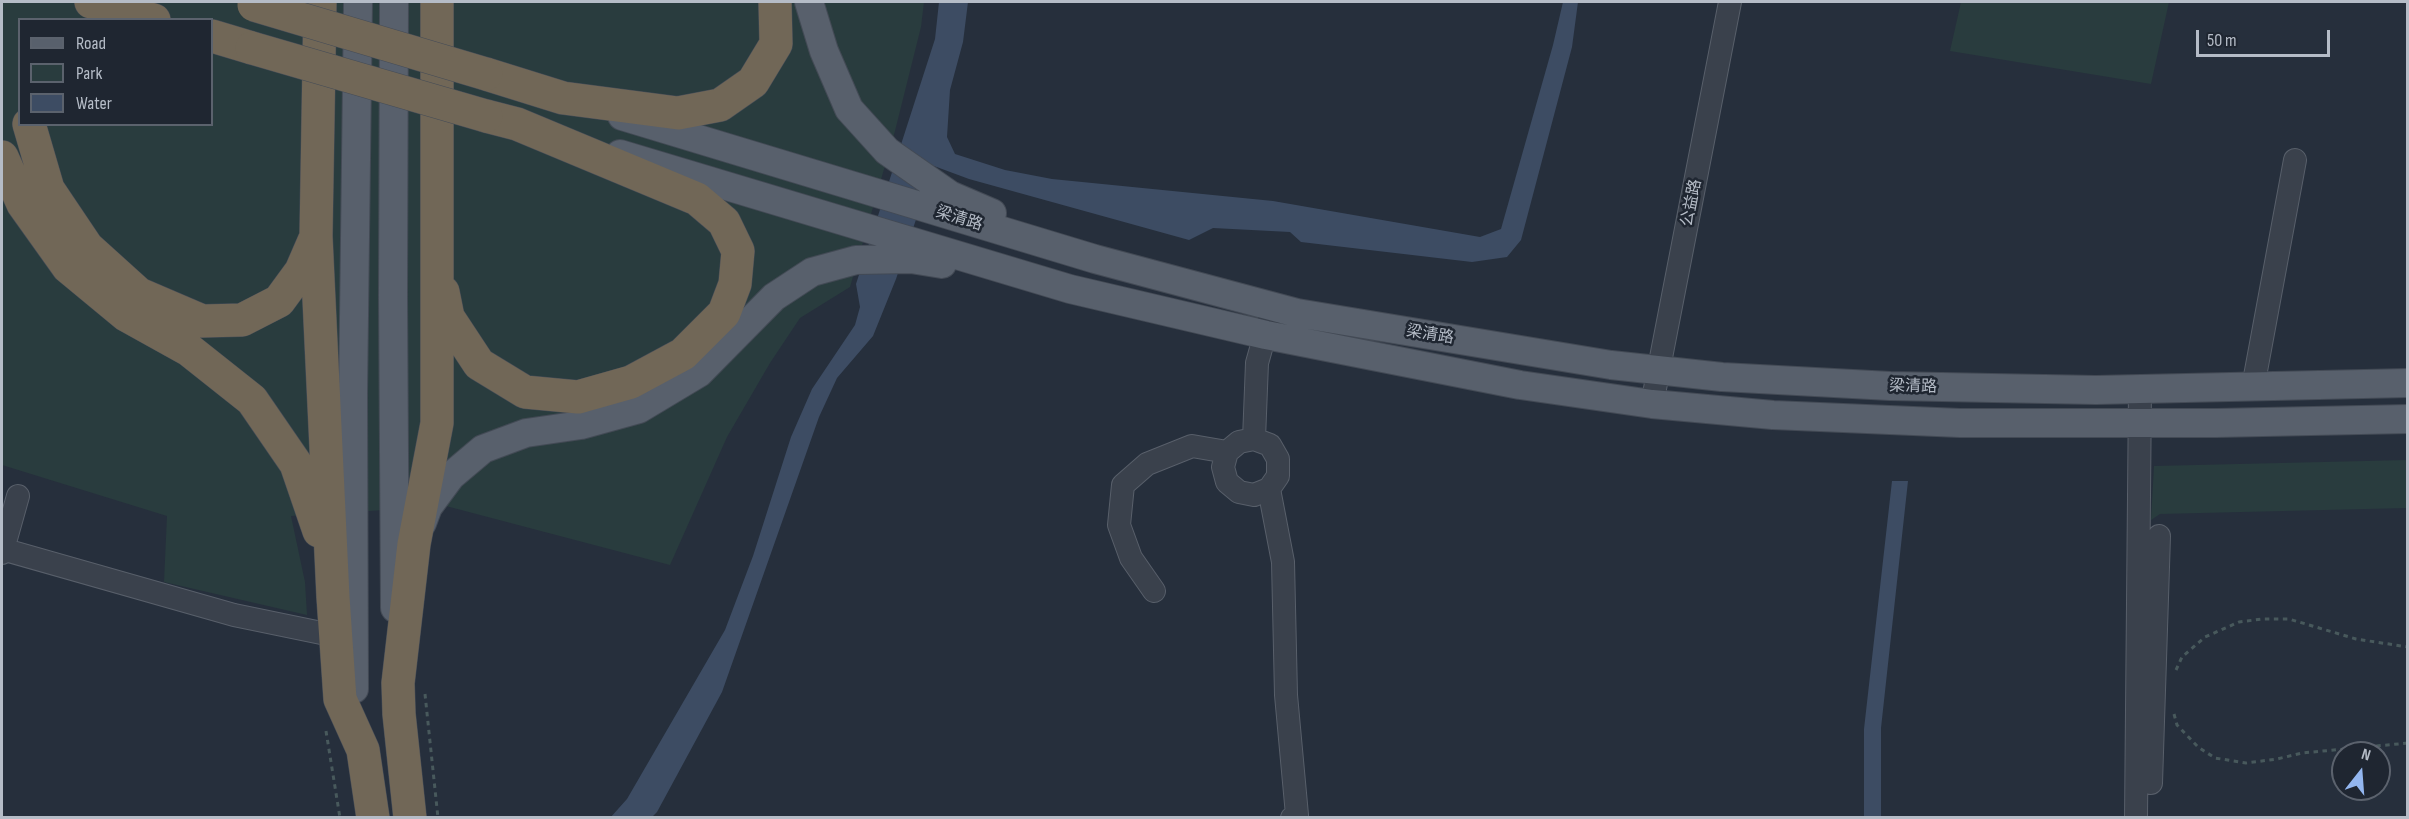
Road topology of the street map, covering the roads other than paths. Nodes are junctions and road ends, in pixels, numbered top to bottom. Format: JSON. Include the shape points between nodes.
{"nodes":[{"id":1,"x":91,"y":2,"type":"edge"},
{"id":2,"x":320,"y":2,"type":"edge"},
{"id":3,"x":358,"y":2,"type":"edge"},
{"id":4,"x":394,"y":2,"type":"edge"},
{"id":5,"x":437,"y":2,"type":"edge"},
{"id":6,"x":775,"y":2,"type":"edge"},
{"id":7,"x":809,"y":2,"type":"edge"},
{"id":8,"x":1730,"y":2,"type":"edge"},
{"id":9,"x":248,"y":3,"type":"edge"},
{"id":10,"x":147,"y":18,"type":"edge"},
{"id":11,"x":228,"y":42,"type":"edge"},
{"id":12,"x":562,"y":98,"type":"junction"},
{"id":13,"x":517,"y":124,"type":"junction"},
{"id":14,"x":30,"y":126,"type":"edge"},
{"id":15,"x":2,"y":158,"type":"edge"},
{"id":16,"x":2295,"y":160,"type":"dead end"},
{"id":17,"x":946,"y":204,"type":"junction"},
{"id":18,"x":316,"y":236,"type":"junction"},
{"id":19,"x":435,"y":255,"type":"junction"},
{"id":20,"x":1049,"y":283,"type":"junction"},
{"id":21,"x":1273,"y":306,"type":"junction"},
{"id":22,"x":1266,"y":335,"type":"junction"},
{"id":23,"x":1660,"y":370,"type":"junction"},
{"id":24,"x":2408,"y":383,"type":"edge"},
{"id":25,"x":2253,"y":387,"type":"junction"},
{"id":26,"x":2140,"y":389,"type":"junction"},
{"id":27,"x":1652,"y":404,"type":"junction"},
{"id":28,"x":2408,"y":419,"type":"edge"},
{"id":29,"x":2140,"y":423,"type":"junction"},
{"id":30,"x":1254,"y":439,"type":"junction"},
{"id":31,"x":1227,"y":452,"type":"junction"},
{"id":32,"x":1269,"y":489,"type":"junction"},
{"id":33,"x":18,"y":496,"type":"dead end"},
{"id":34,"x":2159,"y":536,"type":"dead end"},
{"id":35,"x":414,"y":544,"type":"junction"},
{"id":36,"x":2,"y":550,"type":"edge"},
{"id":37,"x":1154,"y":591,"type":"dead end"},
{"id":38,"x":333,"y":597,"type":"junction"},
{"id":39,"x":336,"y":636,"type":"junction"},
{"id":40,"x":398,"y":682,"type":"junction"},
{"id":41,"x":363,"y":750,"type":"junction"},
{"id":42,"x":1297,"y":817,"type":"edge"},
{"id":43,"x":373,"y":818,"type":"edge"},
{"id":44,"x":410,"y":818,"type":"edge"},
{"id":45,"x":2136,"y":818,"type":"edge"},
{"id":46,"x":2150,"y":818,"type":"edge"}],
"edges":[{"from":1,"to":10,"type":"highway"},
{"from":2,"to":18,"type":"highway"},
{"from":3,"to":41,"type":"main road","via":[[353,684]]},
{"from":4,"to":40,"type":"main road","via":[[393,529]]},
{"from":5,"to":19,"type":"highway"},
{"from":6,"to":12,"type":"highway","via":[[776,44],[753,82],[720,105],[678,113]]},
{"from":7,"to":17,"type":"main road","via":[[824,51],[849,109]]},
{"from":8,"to":23,"type":"street","name":"公益路"},
{"from":9,"to":12,"type":"highway","name":"梁清路","bridge":true},
{"from":11,"to":13,"type":"highway","name":"梁清路","bridge":true},
{"from":12,"to":17,"type":"main road","name":"梁清路","via":[[863,189]]},
{"from":13,"to":19,"type":"highway","via":[[697,199],[724,222],[738,251],[735,284],[724,313],[683,354],[631,382],[578,397],[525,392],[478,364],[448,317]]},
{"from":13,"to":20,"type":"main road","name":"梁清路"},
{"from":14,"to":18,"type":"highway","via":[[48,189],[87,248],[139,294],[202,321],[242,321],[279,301],[301,271]]},
{"from":15,"to":38,"type":"highway","via":[[23,204],[68,267],[126,315],[189,350],[252,400],[296,464],[320,532]]},
{"from":16,"to":25,"type":"street"},
{"from":17,"to":21,"type":"main road","name":"梁清路","via":[[1095,259]]},
{"from":18,"to":38,"type":"highway"},
{"from":19,"to":35,"type":"highway","via":[[436,423]]},
{"from":20,"to":22,"type":"main road","name":"梁清路"},
{"from":20,"to":35,"type":"main road","via":[[911,259],[856,260],[812,272],[774,297],[699,372],[639,409],[581,425],[526,433],[483,449],[451,476],[428,507]]},
{"from":21,"to":22,"type":"street"},
{"from":21,"to":23,"type":"main road","name":"梁清路"},
{"from":22,"to":27,"type":"main road","name":"梁清路","via":[[1520,385]]},
{"from":22,"to":30,"type":"street","via":[[1257,363]]},
{"from":23,"to":26,"type":"main road","name":"梁清路","via":[[1890,386]]},
{"from":23,"to":27,"type":"street","name":"公益路"},
{"from":24,"to":25,"type":"main road","name":"梁清路"},
{"from":25,"to":26,"type":"main road","name":"梁清路"},
{"from":26,"to":29,"type":"street"},
{"from":27,"to":29,"type":"main road","name":"梁清路","via":[[1773,415],[1960,423]]},
{"from":28,"to":29,"type":"main road","name":"梁清路"},
{"from":29,"to":45,"type":"street"},
{"from":30,"to":31,"type":"street","via":[[1239,442]]},
{"from":30,"to":32,"type":"street","via":[[1270,445],[1278,459],[1278,476]]},
{"from":31,"to":32,"type":"street","via":[[1223,467],[1227,482],[1239,492],[1254,495]]},
{"from":31,"to":37,"type":"street","via":[[1192,446],[1147,464],[1124,485],[1119,525],[1131,558]]},
{"from":32,"to":42,"type":"street","via":[[1283,562],[1286,695]]},
{"from":33,"to":36,"type":"street"},
{"from":34,"to":46,"type":"street"},
{"from":35,"to":40,"type":"highway"},
{"from":36,"to":39,"type":"street","via":[[234,615]]},
{"from":38,"to":39,"type":"highway"},
{"from":39,"to":41,"type":"highway","via":[[340,699]]},
{"from":40,"to":44,"type":"highway"},
{"from":41,"to":43,"type":"highway"}]}
